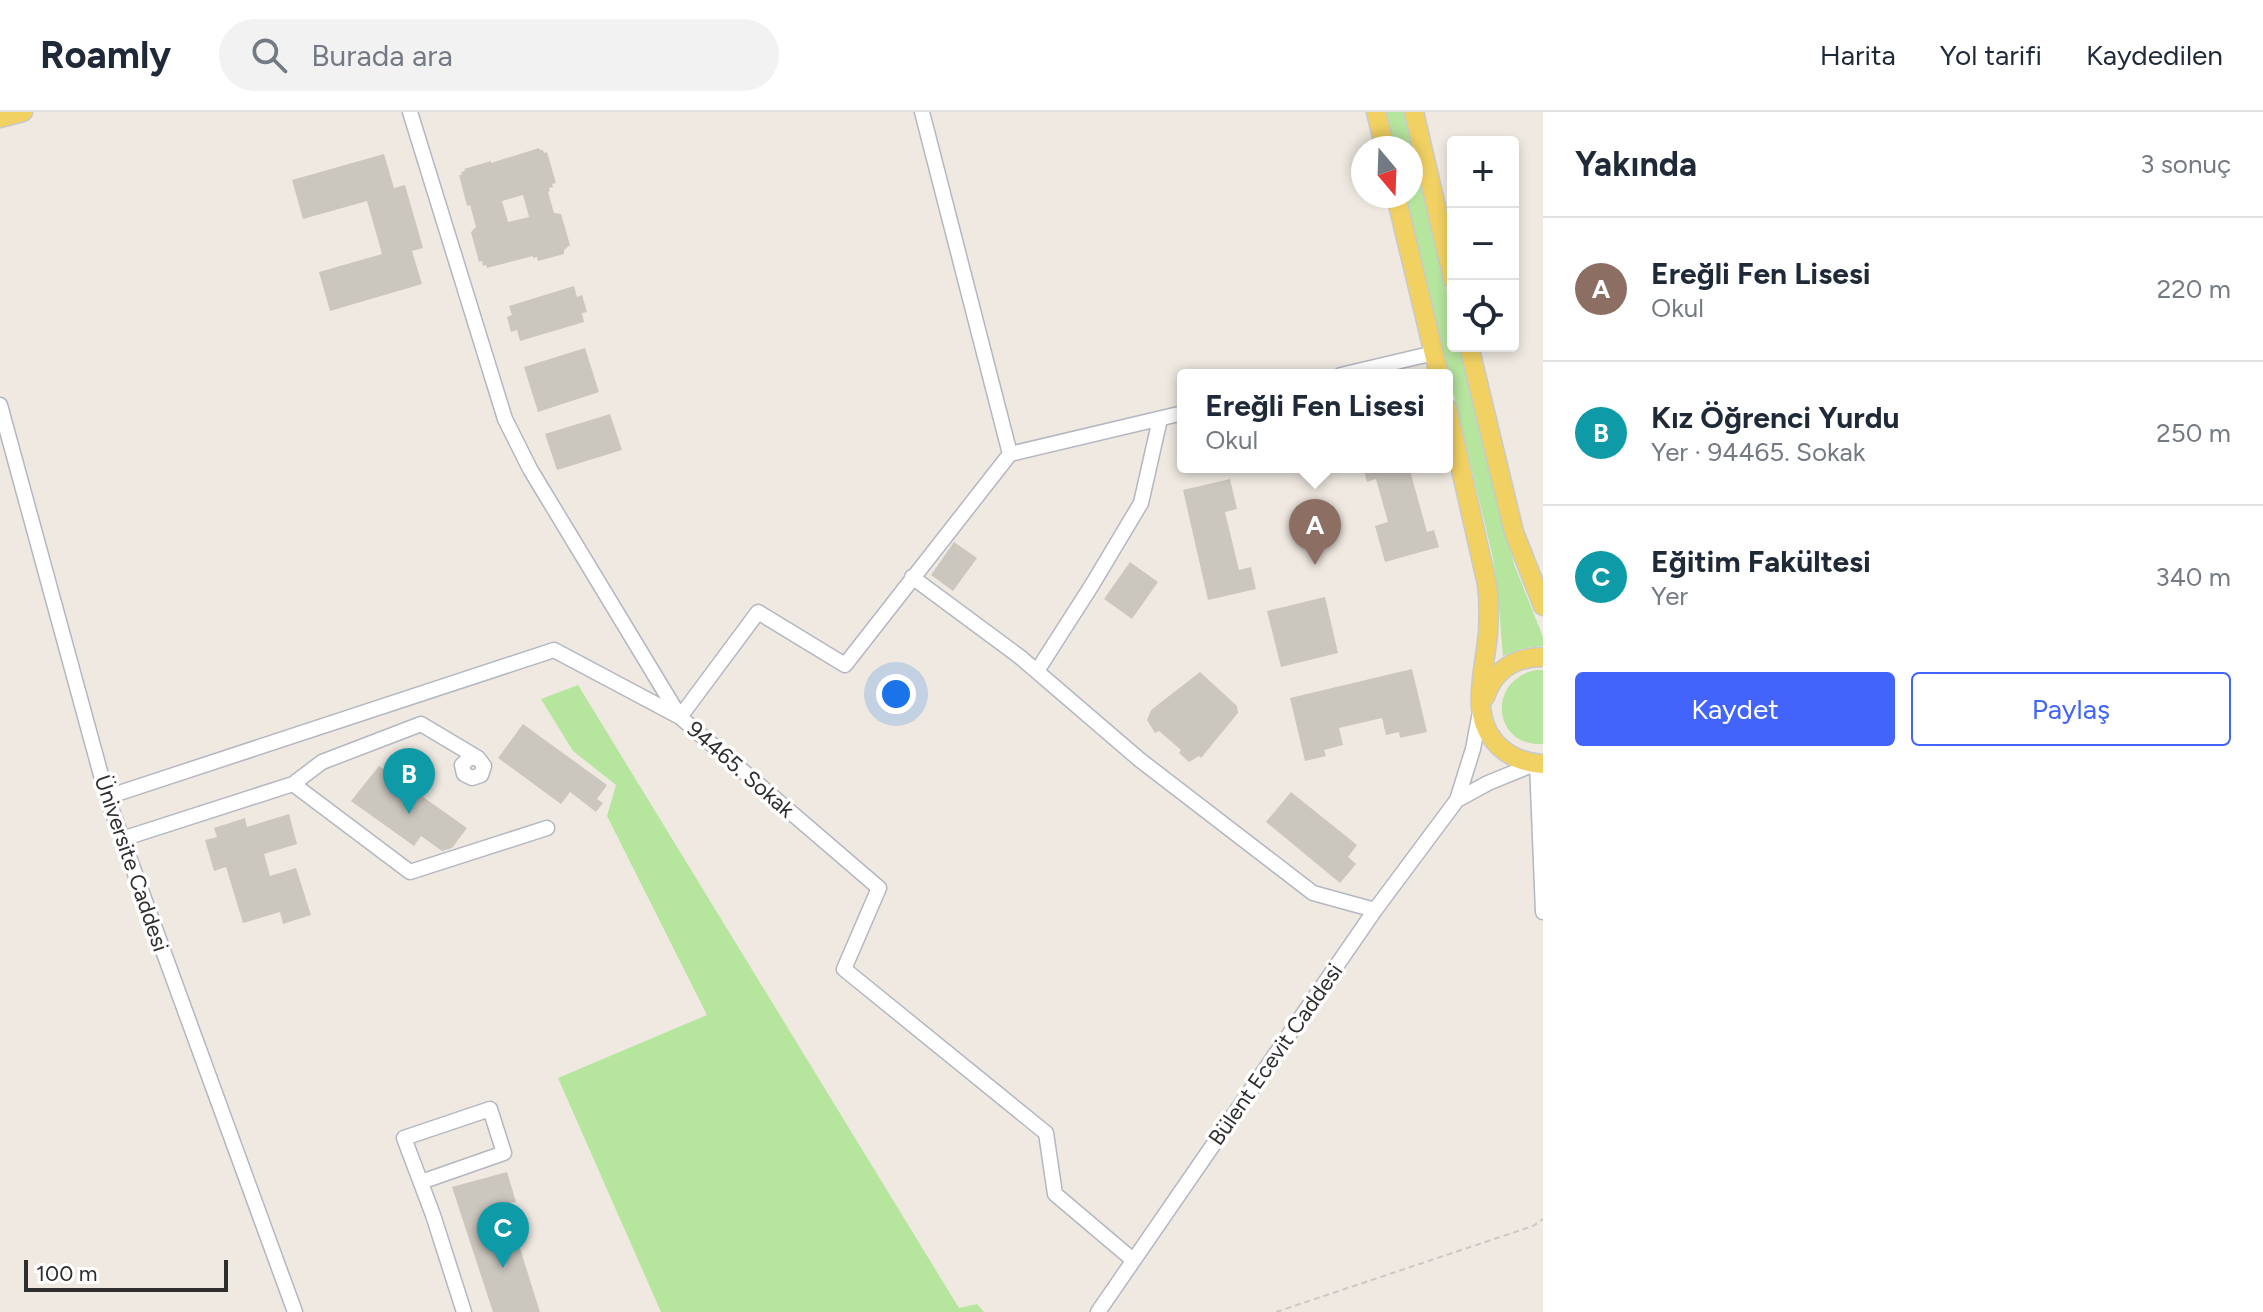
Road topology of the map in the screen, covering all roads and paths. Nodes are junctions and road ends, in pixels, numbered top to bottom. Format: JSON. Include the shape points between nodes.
{"nodes":[{"id":1,"x":23,"y":112,"type":"edge"},
{"id":2,"x":410,"y":112,"type":"edge"},
{"id":3,"x":922,"y":112,"type":"edge"},
{"id":4,"x":1376,"y":112,"type":"edge"},
{"id":5,"x":1414,"y":112,"type":"edge"},
{"id":6,"x":0,"y":118,"type":"edge"},
{"id":7,"x":1382,"y":136,"type":"edge"},
{"id":8,"x":1399,"y":208,"type":"edge"},
{"id":9,"x":1447,"y":253,"type":"edge"},
{"id":10,"x":1470,"y":352,"type":"edge"},
{"id":11,"x":1434,"y":353,"type":"junction"},
{"id":12,"x":1366,"y":369,"type":"edge"},
{"id":13,"x":1438,"y":369,"type":"edge"},
{"id":14,"x":0,"y":405,"type":"edge"},
{"id":15,"x":1177,"y":415,"type":"edge"},
{"id":16,"x":1160,"y":419,"type":"junction"},
{"id":17,"x":1453,"y":433,"type":"edge"},
{"id":18,"x":1010,"y":454,"type":"junction"},
{"id":19,"x":912,"y":577,"type":"junction"},
{"id":20,"x":1543,"y":606,"type":"edge"},
{"id":21,"x":1543,"y":657,"type":"edge"},
{"id":22,"x":1037,"y":671,"type":"junction"},
{"id":23,"x":1481,"y":707,"type":"junction"},
{"id":24,"x":680,"y":717,"type":"junction"},
{"id":25,"x":478,"y":758,"type":"dead end"},
{"id":26,"x":1541,"y":763,"type":"edge"},
{"id":27,"x":293,"y":784,"type":"junction"},
{"id":28,"x":107,"y":797,"type":"junction"},
{"id":29,"x":1457,"y":800,"type":"junction"},
{"id":30,"x":547,"y":828,"type":"dead end"},
{"id":31,"x":122,"y":839,"type":"junction"},
{"id":32,"x":1375,"y":910,"type":"junction"},
{"id":33,"x":1543,"y":912,"type":"edge"},
{"id":34,"x":421,"y":1182,"type":"junction"},
{"id":35,"x":1543,"y":1219,"type":"edge"},
{"id":36,"x":1133,"y":1260,"type":"junction"},
{"id":37,"x":295,"y":1312,"type":"edge"},
{"id":38,"x":464,"y":1312,"type":"edge"},
{"id":39,"x":1098,"y":1312,"type":"edge"},
{"id":40,"x":1276,"y":1312,"type":"edge"}],
"edges":[{"from":1,"to":6,"type":"main road"},
{"from":2,"to":24,"type":"street","via":[[505,419]]},
{"from":3,"to":18,"type":"street"},
{"from":4,"to":7,"type":"main road"},
{"from":5,"to":9,"type":"main road"},
{"from":8,"to":11,"type":"main road"},
{"from":10,"to":20,"type":"main road","via":[[1514,532]]},
{"from":11,"to":12,"type":"street"},
{"from":11,"to":13,"type":"main road"},
{"from":14,"to":28,"type":"street","name":"Üniversite Caddesi"},
{"from":15,"to":16,"type":"street"},
{"from":16,"to":18,"type":"street"},
{"from":16,"to":22,"type":"street","via":[[1141,503]]},
{"from":17,"to":23,"type":"main road","via":[[1489,604]]},
{"from":18,"to":19,"type":"street"},
{"from":19,"to":22,"type":"street"},
{"from":19,"to":24,"type":"street","via":[[845,665],[758,612]]},
{"from":21,"to":23,"type":"main road","via":[[1511,663],[1497,674]]},
{"from":22,"to":32,"type":"street","via":[[1140,760],[1313,893]]},
{"from":23,"to":26,"type":"main road","via":[[1493,741],[1505,753]]},
{"from":23,"to":29,"type":"street","name":"Bülent Ecevit Caddesi"},
{"from":24,"to":28,"type":"street","name":"94465. Sokak","via":[[554,650]]},
{"from":24,"to":36,"type":"street","name":"94465. Sokak","via":[[879,888],[844,969],[1046,1133],[1055,1194]]},
{"from":25,"to":27,"type":"street","via":[[421,724],[322,762]]},
{"from":26,"to":29,"type":"street","name":"Bülent Ecevit Caddesi"},
{"from":26,"to":33,"type":"street"},
{"from":27,"to":30,"type":"street","via":[[410,872]]},
{"from":27,"to":31,"type":"street"},
{"from":28,"to":31,"type":"street","name":"Üniversite Caddesi"},
{"from":29,"to":32,"type":"street","name":"Bülent Ecevit Caddesi"},
{"from":31,"to":37,"type":"street","name":"Üniversite Caddesi"},
{"from":32,"to":36,"type":"street","name":"Bülent Ecevit Caddesi"},
{"from":34,"to":34,"type":"street","via":[[404,1138],[490,1109],[504,1153]]},
{"from":34,"to":38,"type":"street"},
{"from":35,"to":40,"type":"path"},
{"from":36,"to":39,"type":"street","name":"Bülent Ecevit Caddesi"}]}
